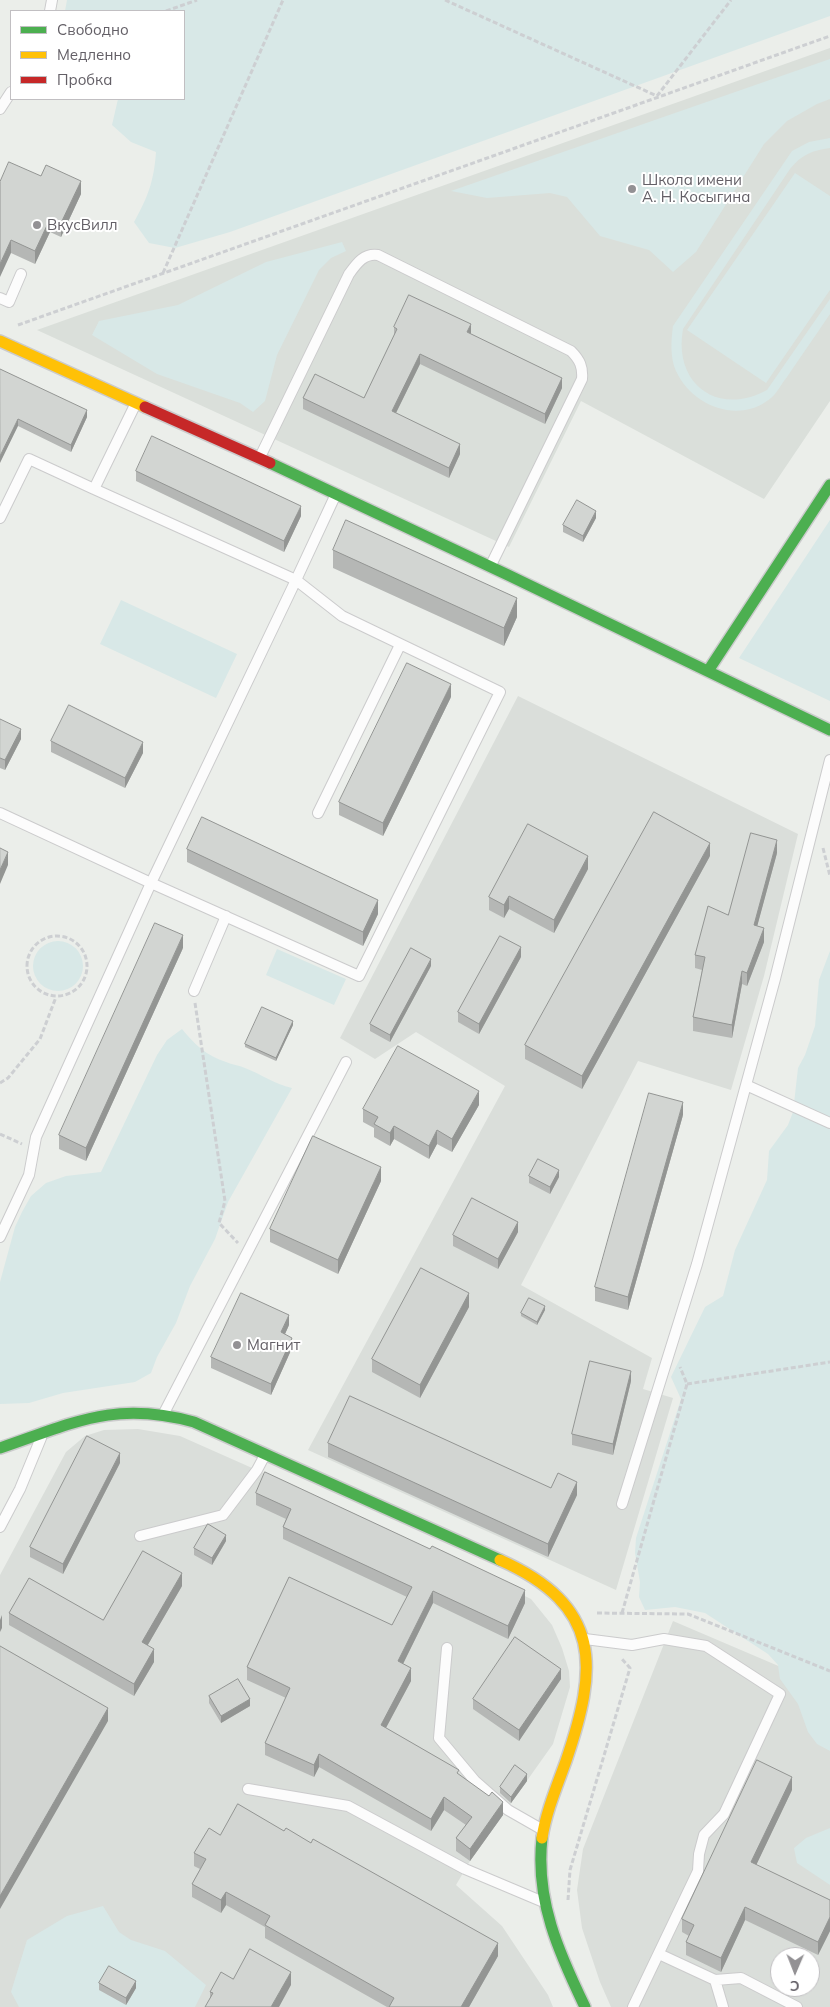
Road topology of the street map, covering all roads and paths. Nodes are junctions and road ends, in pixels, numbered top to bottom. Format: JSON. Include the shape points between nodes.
{"nodes":[{"id":1,"x":197,"y":0,"type":"edge"},
{"id":2,"x":283,"y":0,"type":"edge"},
{"id":3,"x":445,"y":0,"type":"edge"},
{"id":4,"x":732,"y":0,"type":"edge"},
{"id":5,"x":169,"y":10,"type":"edge"},
{"id":6,"x":830,"y":36,"type":"edge"},
{"id":7,"x":10,"y":94,"type":"edge"},
{"id":8,"x":657,"y":96,"type":"junction"},
{"id":9,"x":0,"y":109,"type":"edge"},
{"id":10,"x":163,"y":273,"type":"junction"},
{"id":11,"x":21,"y":274,"type":"dead end"},
{"id":12,"x":0,"y":298,"type":"edge"},
{"id":13,"x":9,"y":328,"type":"dead end"},
{"id":14,"x":0,"y":341,"type":"edge"},
{"id":15,"x":136,"y":402,"type":"junction"},
{"id":16,"x":259,"y":458,"type":"junction"},
{"id":17,"x":830,"y":485,"type":"edge"},
{"id":18,"x":94,"y":490,"type":"junction"},
{"id":19,"x":336,"y":494,"type":"junction"},
{"id":20,"x":3,"y":504,"type":"edge"},
{"id":21,"x":0,"y":518,"type":"edge"},
{"id":22,"x":491,"y":566,"type":"junction"},
{"id":23,"x":296,"y":580,"type":"junction"},
{"id":24,"x":400,"y":645,"type":"junction"},
{"id":25,"x":708,"y":671,"type":"junction"},
{"id":26,"x":830,"y":730,"type":"edge"},
{"id":27,"x":830,"y":760,"type":"edge"},
{"id":28,"x":0,"y":812,"type":"edge"},
{"id":29,"x":318,"y":812,"type":"dead end"},
{"id":30,"x":151,"y":883,"type":"junction"},
{"id":31,"x":226,"y":916,"type":"junction"},
{"id":32,"x":194,"y":991,"type":"joint"},
{"id":33,"x":56,"y":997,"type":"junction"},
{"id":34,"x":346,"y":1062,"type":"dead end"},
{"id":35,"x":0,"y":1083,"type":"edge"},
{"id":36,"x":746,"y":1085,"type":"junction"},
{"id":37,"x":830,"y":1124,"type":"edge"},
{"id":38,"x":0,"y":1134,"type":"edge"},
{"id":39,"x":33,"y":1149,"type":"junction"},
{"id":40,"x":0,"y":1237,"type":"edge"},
{"id":41,"x":248,"y":1252,"type":"junction"},
{"id":42,"x":671,"y":1346,"type":"junction"},
{"id":43,"x":830,"y":1362,"type":"edge"},
{"id":44,"x":687,"y":1384,"type":"junction"},
{"id":45,"x":163,"y":1414,"type":"junction"},
{"id":46,"x":42,"y":1434,"type":"junction"},
{"id":47,"x":0,"y":1448,"type":"edge"},
{"id":48,"x":266,"y":1454,"type":"junction"},
{"id":49,"x":622,"y":1504,"type":"dead end"},
{"id":50,"x":0,"y":1527,"type":"edge"},
{"id":51,"x":140,"y":1536,"type":"dead end"},
{"id":52,"x":622,"y":1614,"type":"dead end"},
{"id":53,"x":584,"y":1638,"type":"junction"},
{"id":54,"x":604,"y":1640,"type":"junction"},
{"id":55,"x":447,"y":1648,"type":"dead end"},
{"id":56,"x":248,"y":1789,"type":"dead end"},
{"id":57,"x":544,"y":1830,"type":"junction"},
{"id":58,"x":544,"y":1902,"type":"junction"},
{"id":59,"x":568,"y":1909,"type":"dead end"},
{"id":60,"x":659,"y":1954,"type":"junction"},
{"id":61,"x":715,"y":1980,"type":"junction"},
{"id":62,"x":585,"y":2007,"type":"edge"},
{"id":63,"x":633,"y":2007,"type":"edge"},
{"id":64,"x":723,"y":2007,"type":"edge"},
{"id":65,"x":797,"y":2007,"type":"edge"}],
"edges":[{"from":1,"to":5,"type":"path"},
{"from":2,"to":10,"type":"path"},
{"from":3,"to":8,"type":"path"},
{"from":4,"to":8,"type":"path"},
{"from":6,"to":8,"type":"path"},
{"from":7,"to":9,"type":"lane"},
{"from":8,"to":10,"type":"path"},
{"from":10,"to":13,"type":"path"},
{"from":11,"to":12,"type":"lane","via":[[9,302]]},
{"from":14,"to":15,"type":"street"},
{"from":15,"to":16,"type":"street"},
{"from":15,"to":18,"type":"lane"},
{"from":16,"to":19,"type":"street"},
{"from":16,"to":22,"type":"lane","via":[[349,274],[359,260],[371,254],[378,255],[571,351],[579,359],[582,379]]},
{"from":17,"to":25,"type":"street"},
{"from":18,"to":20,"type":"lane","via":[[29,459]]},
{"from":18,"to":23,"type":"lane"},
{"from":19,"to":22,"type":"street"},
{"from":19,"to":23,"type":"lane"},
{"from":20,"to":21,"type":"lane"},
{"from":22,"to":25,"type":"street"},
{"from":23,"to":24,"type":"lane","via":[[342,616]]},
{"from":23,"to":30,"type":"lane"},
{"from":24,"to":29,"type":"lane"},
{"from":24,"to":31,"type":"lane","via":[[500,692],[359,976]]},
{"from":25,"to":26,"type":"street"},
{"from":27,"to":36,"type":"lane"},
{"from":28,"to":30,"type":"lane"},
{"from":30,"to":31,"type":"lane"},
{"from":30,"to":39,"type":"lane"},
{"from":31,"to":32,"type":"lane"},
{"from":32,"to":41,"type":"path","via":[[225,1201],[218,1222]]},
{"from":33,"to":33,"type":"path","via":[[78,988],[88,968],[80,946],[59,936],[37,944],[28,957],[27,965],[35,987]]},
{"from":33,"to":35,"type":"path","via":[[40,1039],[8,1078]]},
{"from":34,"to":41,"type":"lane"},
{"from":36,"to":37,"type":"lane"},
{"from":36,"to":42,"type":"lane"},
{"from":38,"to":39,"type":"path"},
{"from":39,"to":40,"type":"lane","via":[[29,1175]]},
{"from":41,"to":45,"type":"lane"},
{"from":42,"to":44,"type":"path"},
{"from":42,"to":49,"type":"lane"},
{"from":43,"to":44,"type":"path"},
{"from":44,"to":52,"type":"path"},
{"from":45,"to":46,"type":"street","via":[[128,1412],[90,1417]]},
{"from":45,"to":48,"type":"street","via":[[194,1422]]},
{"from":46,"to":47,"type":"street"},
{"from":46,"to":50,"type":"lane","via":[[20,1489]]},
{"from":48,"to":51,"type":"lane","via":[[223,1515]]},
{"from":48,"to":53,"type":"street","via":[[525,1571],[552,1591]]},
{"from":53,"to":54,"type":"lane"},
{"from":53,"to":57,"type":"street","via":[[587,1670],[576,1729]]},
{"from":54,"to":59,"type":"path","via":[[630,1668],[570,1870]]},
{"from":54,"to":60,"type":"lane","via":[[632,1645],[664,1639],[706,1646],[780,1694],[724,1814],[704,1835],[698,1871]]},
{"from":55,"to":57,"type":"lane","via":[[439,1738],[475,1781],[508,1810]]},
{"from":56,"to":58,"type":"lane","via":[[348,1806],[465,1869]]},
{"from":57,"to":58,"type":"street","via":[[541,1868]]},
{"from":58,"to":62,"type":"street","via":[[555,1942]]},
{"from":60,"to":61,"type":"lane"},
{"from":60,"to":63,"type":"lane"},
{"from":61,"to":64,"type":"lane"},
{"from":61,"to":65,"type":"lane","via":[[741,1978]]}]}
